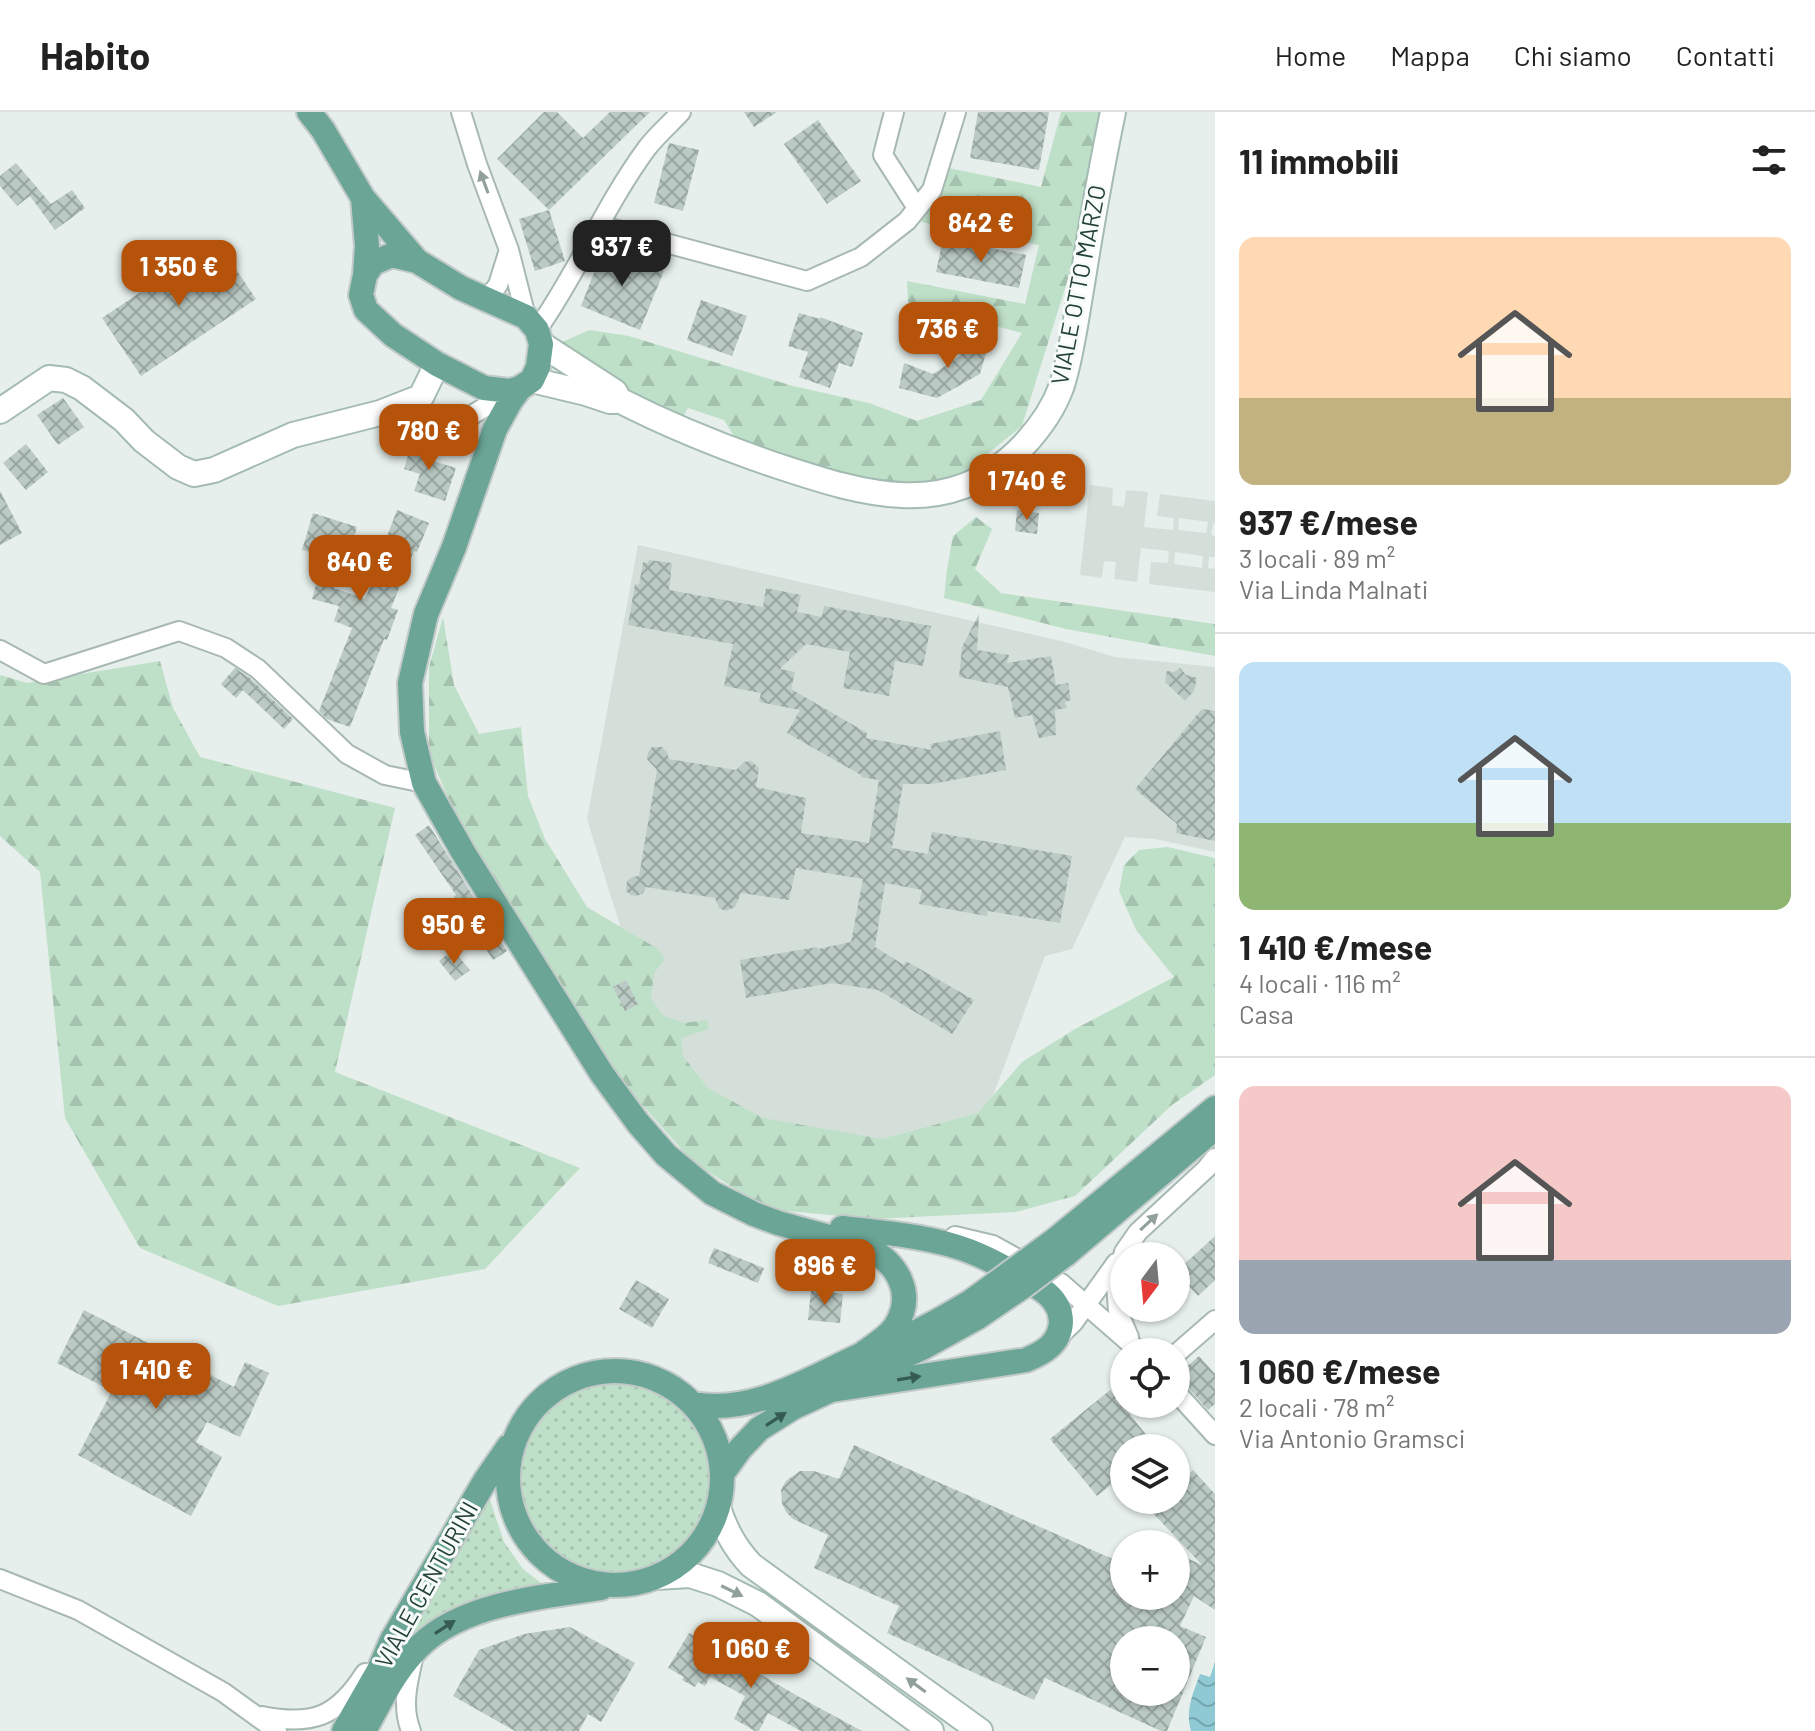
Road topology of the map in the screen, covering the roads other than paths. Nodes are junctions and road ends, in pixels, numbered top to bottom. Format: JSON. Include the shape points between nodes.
{"nodes":[{"id":1,"x":309,"y":112,"type":"edge"},
{"id":2,"x":461,"y":112,"type":"edge"},
{"id":3,"x":681,"y":112,"type":"edge"},
{"id":4,"x":894,"y":112,"type":"edge"},
{"id":5,"x":956,"y":112,"type":"edge"},
{"id":6,"x":1113,"y":112,"type":"edge"},
{"id":7,"x":363,"y":198,"type":"junction"},
{"id":8,"x":917,"y":208,"type":"junction"},
{"id":9,"x":599,"y":225,"type":"junction"},
{"id":10,"x":509,"y":250,"type":"junction"},
{"id":11,"x":417,"y":261,"type":"junction"},
{"id":12,"x":365,"y":275,"type":"junction"},
{"id":13,"x":486,"y":300,"type":"junction"},
{"id":14,"x":535,"y":330,"type":"junction"},
{"id":15,"x":437,"y":364,"type":"junction"},
{"id":16,"x":526,"y":384,"type":"junction"},
{"id":17,"x":487,"y":396,"type":"junction"},
{"id":18,"x":619,"y":400,"type":"junction"},
{"id":19,"x":0,"y":411,"type":"edge"},
{"id":20,"x":495,"y":429,"type":"junction"},
{"id":21,"x":413,"y":430,"type":"dead end"},
{"id":22,"x":0,"y":650,"type":"edge"},
{"id":23,"x":424,"y":783,"type":"junction"},
{"id":24,"x":1215,"y":1108,"type":"edge"},
{"id":25,"x":1215,"y":1128,"type":"edge"},
{"id":26,"x":1215,"y":1158,"type":"edge"},
{"id":27,"x":712,"y":1193,"type":"junction"},
{"id":28,"x":884,"y":1233,"type":"junction"},
{"id":29,"x":1131,"y":1242,"type":"edge"},
{"id":30,"x":1061,"y":1247,"type":"junction"},
{"id":31,"x":1110,"y":1273,"type":"edge"},
{"id":32,"x":1088,"y":1305,"type":"junction"},
{"id":33,"x":974,"y":1310,"type":"junction"},
{"id":34,"x":1215,"y":1320,"type":"edge"},
{"id":35,"x":1126,"y":1338,"type":"edge"},
{"id":36,"x":1056,"y":1339,"type":"junction"},
{"id":37,"x":1190,"y":1342,"type":"edge"},
{"id":38,"x":865,"y":1352,"type":"junction"},
{"id":39,"x":832,"y":1390,"type":"junction"},
{"id":40,"x":693,"y":1404,"type":"junction"},
{"id":41,"x":1190,"y":1407,"type":"edge"},
{"id":42,"x":1215,"y":1435,"type":"edge"},
{"id":43,"x":513,"y":1441,"type":"junction"},
{"id":44,"x":722,"y":1474,"type":"junction"},
{"id":45,"x":718,"y":1508,"type":"junction"},
{"id":46,"x":657,"y":1577,"type":"junction"},
{"id":47,"x":0,"y":1579,"type":"edge"},
{"id":48,"x":619,"y":1585,"type":"junction"},
{"id":49,"x":392,"y":1640,"type":"junction"},
{"id":50,"x":415,"y":1650,"type":"junction"},
{"id":51,"x":257,"y":1715,"type":"junction"},
{"id":52,"x":270,"y":1731,"type":"edge"},
{"id":53,"x":277,"y":1731,"type":"edge"},
{"id":54,"x":344,"y":1731,"type":"edge"},
{"id":55,"x":364,"y":1731,"type":"edge"},
{"id":56,"x":411,"y":1731,"type":"edge"},
{"id":57,"x":931,"y":1731,"type":"edge"},
{"id":58,"x":980,"y":1731,"type":"edge"}],
"edges":[{"from":1,"to":7,"type":"main road"},
{"from":10,"to":2,"type":"street","one_way":true},
{"from":3,"to":9,"type":"street","via":[[648,147]]},
{"from":4,"to":8,"type":"street","via":[[883,155]]},
{"from":5,"to":8,"type":"street","via":[[932,190]]},
{"from":6,"to":18,"type":"street","name":"VIALE OTTO MARZO","via":[[1061,386],[1038,430],[993,473],[939,492],[892,496],[863,491],[684,432]]},
{"from":7,"to":11,"type":"main road"},
{"from":7,"to":12,"type":"main road"},
{"from":8,"to":9,"type":"street","via":[[861,257],[807,281]]},
{"from":9,"to":14,"type":"street"},
{"from":10,"to":13,"type":"street","via":[[498,285]]},
{"from":10,"to":14,"type":"street"},
{"from":11,"to":12,"type":"main road","via":[[392,255],[373,263]]},
{"from":11,"to":13,"type":"main road"},
{"from":12,"to":15,"type":"main road","via":[[361,295],[366,310]]},
{"from":13,"to":14,"type":"main road"},
{"from":14,"to":16,"type":"main road","via":[[538,367]]},
{"from":14,"to":18,"type":"street","name":"VIALE OTTO MARZO"},
{"from":15,"to":17,"type":"main road"},
{"from":15,"to":19,"type":"street","via":[[421,397],[293,435],[194,474],[66,380],[49,378]]},
{"from":16,"to":17,"type":"main road"},
{"from":16,"to":18,"type":"street","name":"VIALE OTTO MARZO"},
{"from":16,"to":20,"type":"main road"},
{"from":17,"to":20,"type":"main road"},
{"from":17,"to":21,"type":"street","via":[[472,415]]},
{"from":20,"to":23,"type":"main road","via":[[426,614],[410,683],[412,732]]},
{"from":22,"to":23,"type":"street","via":[[44,674],[179,631],[226,648],[258,669],[347,754],[385,775]]},
{"from":23,"to":27,"type":"main road","via":[[602,1074],[666,1155]]},
{"from":24,"to":30,"type":"main road"},
{"from":25,"to":30,"type":"main road"},
{"from":29,"to":26,"type":"street","one_way":true},
{"from":27,"to":28,"type":"main road","via":[[836,1228]]},
{"from":27,"to":38,"type":"main road","via":[[766,1219],[866,1247],[891,1264],[901,1280],[901,1314],[893,1330]]},
{"from":28,"to":32,"type":"street","via":[[953,1235],[993,1245],[1061,1283]]},
{"from":28,"to":36,"type":"main road","via":[[963,1249],[1047,1292],[1058,1307]]},
{"from":30,"to":33,"type":"main road","bridge":true,"via":[[1025,1285]]},
{"from":31,"to":32,"type":"street"},
{"from":32,"to":35,"type":"street"},
{"from":32,"to":36,"type":"street"},
{"from":33,"to":38,"type":"main road"},
{"from":33,"to":39,"type":"main road","via":[[924,1347]]},
{"from":34,"to":37,"type":"street"},
{"from":39,"to":36,"type":"main road","one_way":true,"via":[[1026,1360]]},
{"from":38,"to":40,"type":"main road","via":[[781,1392],[742,1404]]},
{"from":44,"to":39,"type":"main road","one_way":true,"via":[[759,1429]]},
{"from":40,"to":43,"type":"main road","via":[[644,1374],[586,1374],[558,1386],[534,1405]]},
{"from":40,"to":44,"type":"main road","via":[[718,1449]]},
{"from":41,"to":42,"type":"street"},
{"from":43,"to":48,"type":"main road","via":[[508,1487],[527,1541],[553,1566],[584,1581]]},
{"from":43,"to":49,"type":"main road","name":"VIALE CENTURINI"},
{"from":44,"to":45,"type":"main road"},
{"from":45,"to":46,"type":"main road","via":[[705,1537],[684,1561]]},
{"from":58,"to":45,"type":"street","one_way":true,"via":[[751,1565],[725,1530]]},
{"from":46,"to":48,"type":"main road"},
{"from":46,"to":57,"type":"street","one_way":true,"via":[[690,1575],[758,1604]]},
{"from":47,"to":51,"type":"street","via":[[78,1610]]},
{"from":50,"to":48,"type":"main road","name":"VIALE CENTURINI","one_way":true,"via":[[446,1624],[482,1609]]},
{"from":49,"to":51,"type":"street","via":[[332,1711],[308,1720]]},
{"from":49,"to":54,"type":"main road","name":"VIALE CENTURINI"},
{"from":50,"to":55,"type":"main road","name":"VIALE CENTURINI"},
{"from":50,"to":56,"type":"street","via":[[407,1688]]},
{"from":51,"to":52,"type":"street"},
{"from":51,"to":53,"type":"street"}]}
